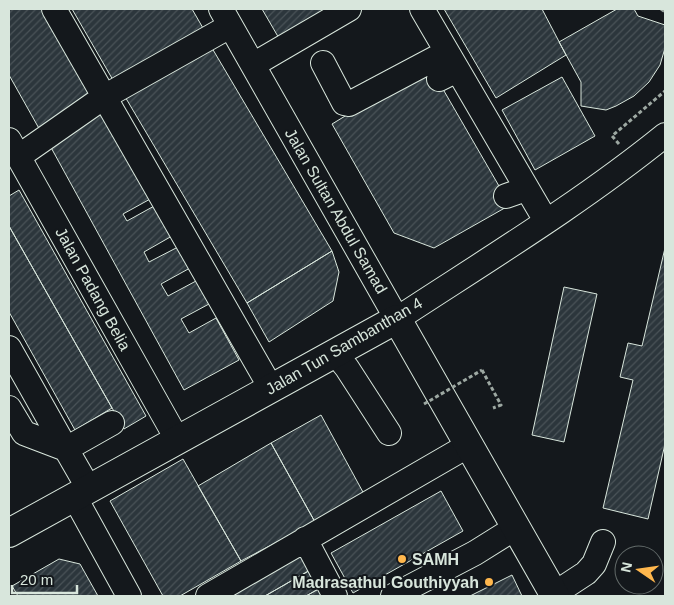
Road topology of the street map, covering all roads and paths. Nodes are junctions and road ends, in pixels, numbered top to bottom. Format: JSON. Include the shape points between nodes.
{"nodes":[{"id":1,"x":54,"y":9,"type":"edge"},
{"id":2,"x":349,"y":9,"type":"edge"},
{"id":3,"x":422,"y":9,"type":"edge"},
{"id":4,"x":661,"y":9,"type":"edge"},
{"id":5,"x":665,"y":12,"type":"edge"},
{"id":6,"x":225,"y":17,"type":"edge"},
{"id":7,"x":323,"y":64,"type":"dead end"},
{"id":8,"x":253,"y":65,"type":"junction"},
{"id":9,"x":448,"y":67,"type":"junction"},
{"id":10,"x":665,"y":91,"type":"edge"},
{"id":11,"x":104,"y":97,"type":"junction"},
{"id":12,"x":665,"y":136,"type":"edge"},
{"id":13,"x":621,"y":147,"type":"dead end"},
{"id":14,"x":14,"y":148,"type":"edge"},
{"id":15,"x":546,"y":221,"type":"junction"},
{"id":16,"x":397,"y":319,"type":"junction"},
{"id":17,"x":9,"y":348,"type":"edge"},
{"id":18,"x":335,"y":353,"type":"junction"},
{"id":19,"x":271,"y":388,"type":"junction"},
{"id":20,"x":424,"y":404,"type":"dead end"},
{"id":21,"x":493,"y":408,"type":"dead end"},
{"id":22,"x":48,"y":416,"type":"junction"},
{"id":23,"x":14,"y":417,"type":"edge"},
{"id":24,"x":112,"y":423,"type":"dead end"},
{"id":25,"x":389,"y":433,"type":"dead end"},
{"id":26,"x":177,"y":439,"type":"junction"},
{"id":27,"x":469,"y":445,"type":"junction"},
{"id":28,"x":66,"y":449,"type":"junction"},
{"id":29,"x":82,"y":493,"type":"junction"},
{"id":30,"x":516,"y":528,"type":"junction"},
{"id":31,"x":9,"y":533,"type":"edge"},
{"id":32,"x":305,"y":540,"type":"junction"},
{"id":33,"x":603,"y":542,"type":"dead end"},
{"id":34,"x":555,"y":595,"type":"edge"},
{"id":35,"x":129,"y":596,"type":"edge"},
{"id":36,"x":208,"y":596,"type":"edge"},
{"id":37,"x":335,"y":596,"type":"edge"},
{"id":38,"x":393,"y":596,"type":"edge"}],
"edges":[{"from":1,"to":11,"type":"street"},
{"from":2,"to":8,"type":"street"},
{"from":3,"to":9,"type":"street"},
{"from":4,"to":5,"type":"path"},
{"from":6,"to":8,"type":"street","name":"Jalan Sultan Abdul Samad"},
{"from":6,"to":11,"type":"street"},
{"from":7,"to":9,"type":"street","via":[[344,104]]},
{"from":8,"to":16,"type":"street","name":"Jalan Sultan Abdul Samad"},
{"from":9,"to":15,"type":"street","via":[[515,189]]},
{"from":10,"to":13,"type":"path","via":[[612,136]]},
{"from":11,"to":14,"type":"street"},
{"from":11,"to":19,"type":"street"},
{"from":12,"to":15,"type":"street","name":"Jalan Tun Sambanthan 4"},
{"from":14,"to":26,"type":"street","name":"Jalan Padang Belia"},
{"from":15,"to":16,"type":"street","name":"Jalan Tun Sambanthan 4"},
{"from":16,"to":18,"type":"main road","name":"Jalan Tun Sambanthan 4"},
{"from":16,"to":27,"type":"main road","name":"Jalan Sultan Abdul Samad"},
{"from":17,"to":22,"type":"street"},
{"from":18,"to":19,"type":"main road","name":"Jalan Tun Sambanthan 4"},
{"from":18,"to":25,"type":"street"},
{"from":19,"to":26,"type":"main road","name":"Jalan Tun Sambanthan 4"},
{"from":20,"to":21,"type":"path","bridge":true,"via":[[482,370],[501,405]]},
{"from":22,"to":23,"type":"street"},
{"from":22,"to":28,"type":"street"},
{"from":23,"to":28,"type":"street","via":[[24,433]]},
{"from":24,"to":28,"type":"street"},
{"from":26,"to":29,"type":"main road","name":"Jalan Tun Sambanthan 4"},
{"from":27,"to":30,"type":"main road","name":"Jalan Sultan Abdul Samad"},
{"from":27,"to":32,"type":"street"},
{"from":28,"to":29,"type":"street"},
{"from":29,"to":31,"type":"main road","name":"Jalan Tun Sambanthan 4"},
{"from":29,"to":35,"type":"street"},
{"from":30,"to":34,"type":"main road","name":"Jalan Sultan Abdul Samad"},
{"from":30,"to":38,"type":"street"},
{"from":32,"to":36,"type":"street"},
{"from":32,"to":37,"type":"street"},
{"from":33,"to":34,"type":"street","via":[[594,564],[586,573]]}]}
